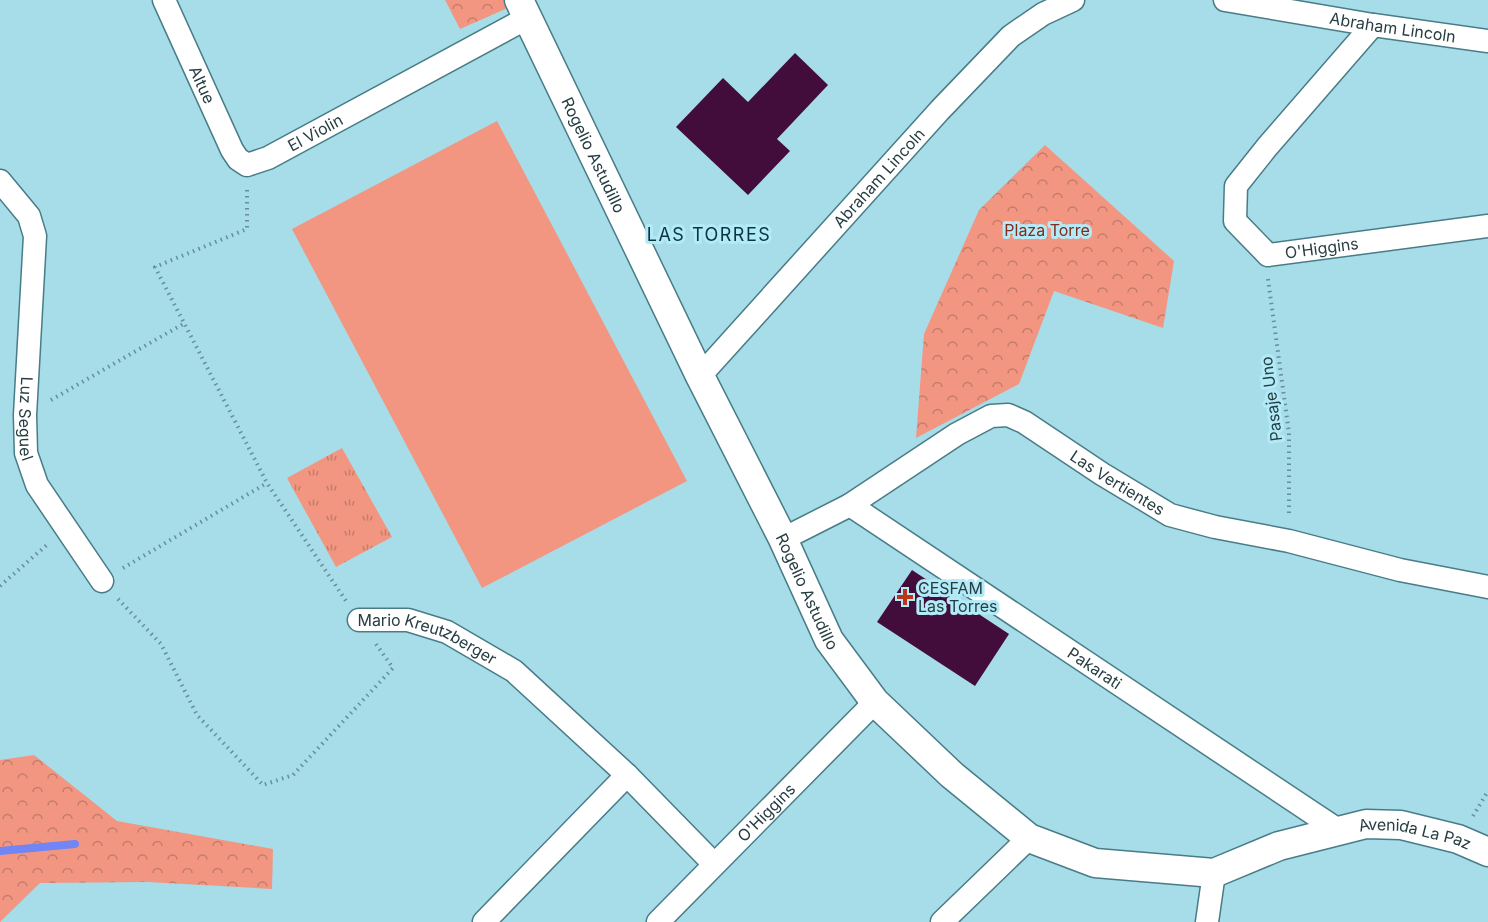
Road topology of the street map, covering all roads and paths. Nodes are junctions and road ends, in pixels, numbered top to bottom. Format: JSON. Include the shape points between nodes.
{"nodes":[{"id":1,"x":164,"y":0,"type":"edge"},
{"id":2,"x":1032,"y":0,"type":"edge"},
{"id":3,"x":1073,"y":0,"type":"edge"},
{"id":4,"x":1225,"y":0,"type":"edge"},
{"id":5,"x":1325,"y":8,"type":"edge"},
{"id":6,"x":523,"y":9,"type":"edge"},
{"id":7,"x":1373,"y":25,"type":"junction"},
{"id":8,"x":1011,"y":36,"type":"junction"},
{"id":9,"x":1488,"y":41,"type":"edge"},
{"id":10,"x":248,"y":165,"type":"junction"},
{"id":11,"x":0,"y":181,"type":"edge"},
{"id":12,"x":1488,"y":226,"type":"edge"},
{"id":13,"x":1268,"y":255,"type":"junction"},
{"id":14,"x":183,"y":324,"type":"junction"},
{"id":15,"x":700,"y":376,"type":"junction"},
{"id":16,"x":24,"y":415,"type":"junction"},
{"id":17,"x":267,"y":483,"type":"junction"},
{"id":18,"x":850,"y":505,"type":"junction"},
{"id":19,"x":66,"y":528,"type":"junction"},
{"id":20,"x":783,"y":539,"type":"junction"},
{"id":21,"x":1289,"y":541,"type":"junction"},
{"id":22,"x":102,"y":581,"type":"junction"},
{"id":23,"x":0,"y":586,"type":"edge"},
{"id":24,"x":1488,"y":587,"type":"edge"},
{"id":25,"x":359,"y":620,"type":"joint"},
{"id":26,"x":393,"y":668,"type":"dead end"},
{"id":27,"x":875,"y":702,"type":"junction"},
{"id":28,"x":627,"y":775,"type":"junction"},
{"id":29,"x":1338,"y":830,"type":"junction"},
{"id":30,"x":1029,"y":838,"type":"junction"},
{"id":31,"x":1488,"y":852,"type":"edge"},
{"id":32,"x":714,"y":864,"type":"junction"},
{"id":33,"x":1214,"y":873,"type":"junction"},
{"id":34,"x":484,"y":922,"type":"edge"},
{"id":35,"x":658,"y":922,"type":"edge"},
{"id":36,"x":942,"y":922,"type":"edge"},
{"id":37,"x":1207,"y":922,"type":"edge"}],
"edges":[{"from":1,"to":10,"type":"street","name":"Altue","via":[[232,150]]},
{"from":2,"to":8,"type":"street"},
{"from":3,"to":8,"type":"street","name":"Abraham Lincoln"},
{"from":4,"to":5,"type":"street","name":"Abraham Lincoln"},
{"from":5,"to":7,"type":"street","name":"Abraham Lincoln"},
{"from":6,"to":10,"type":"street","name":"El Violin","via":[[268,158]]},
{"from":6,"to":15,"type":"street","name":"Rogelio Astudillo"},
{"from":7,"to":9,"type":"street","name":"Abraham Lincoln"},
{"from":7,"to":13,"type":"street","name":"O'Higgins","via":[[1236,186],[1235,221]]},
{"from":8,"to":15,"type":"street","name":"Abraham Lincoln"},
{"from":10,"to":14,"type":"path","name":"Mario Kreutzberger","via":[[247,229],[155,267]]},
{"from":11,"to":16,"type":"street","name":"Luz Seguel","via":[[29,216],[35,236]]},
{"from":12,"to":13,"type":"street","name":"O'Higgins"},
{"from":13,"to":21,"type":"path","name":"Pasaje Uno","via":[[1268,286],[1288,433]]},
{"from":14,"to":16,"type":"path"},
{"from":14,"to":17,"type":"path","name":"Mario Kreutzberger"},
{"from":15,"to":20,"type":"street","name":"Rogelio Astudillo"},
{"from":16,"to":19,"type":"street","name":"Luz Seguel","via":[[26,453],[37,485]]},
{"from":17,"to":22,"type":"path"},
{"from":17,"to":25,"type":"path","name":"Mario Kreutzberger"},
{"from":18,"to":20,"type":"street","name":"Las Vertientes"},
{"from":18,"to":21,"type":"street","name":"Las Vertientes","via":[[957,434],[991,416],[1008,416],[1024,422],[1170,514]]},
{"from":18,"to":29,"type":"street","name":"Pakarati"},
{"from":19,"to":22,"type":"street","name":"Luz Seguel"},
{"from":19,"to":23,"type":"path"},
{"from":20,"to":27,"type":"street","name":"Rogelio Astudillo","via":[[829,640]]},
{"from":21,"to":24,"type":"street","name":"Las Vertientes","via":[[1400,570]]},
{"from":22,"to":26,"type":"path","via":[[161,645],[197,715],[263,784],[293,775]]},
{"from":25,"to":28,"type":"street","name":"Mario Kreutzberger","via":[[408,620],[447,632],[514,671]]},
{"from":27,"to":30,"type":"street","name":"Rogelio Astudillo","via":[[952,776]]},
{"from":27,"to":32,"type":"street","name":"O'Higgins"},
{"from":28,"to":32,"type":"street","name":"Mario Kreutzberger"},
{"from":28,"to":34,"type":"street"},
{"from":29,"to":31,"type":"street","name":"Avenida La Paz","via":[[1366,824],[1401,825]]},
{"from":29,"to":33,"type":"street","name":"Rogelio Astudillo","via":[[1279,846]]},
{"from":30,"to":33,"type":"street","name":"Rogelio Astudillo","via":[[1095,863]]},
{"from":30,"to":36,"type":"street"},
{"from":32,"to":35,"type":"street","name":"O'Higgins"},
{"from":33,"to":37,"type":"street"}]}
